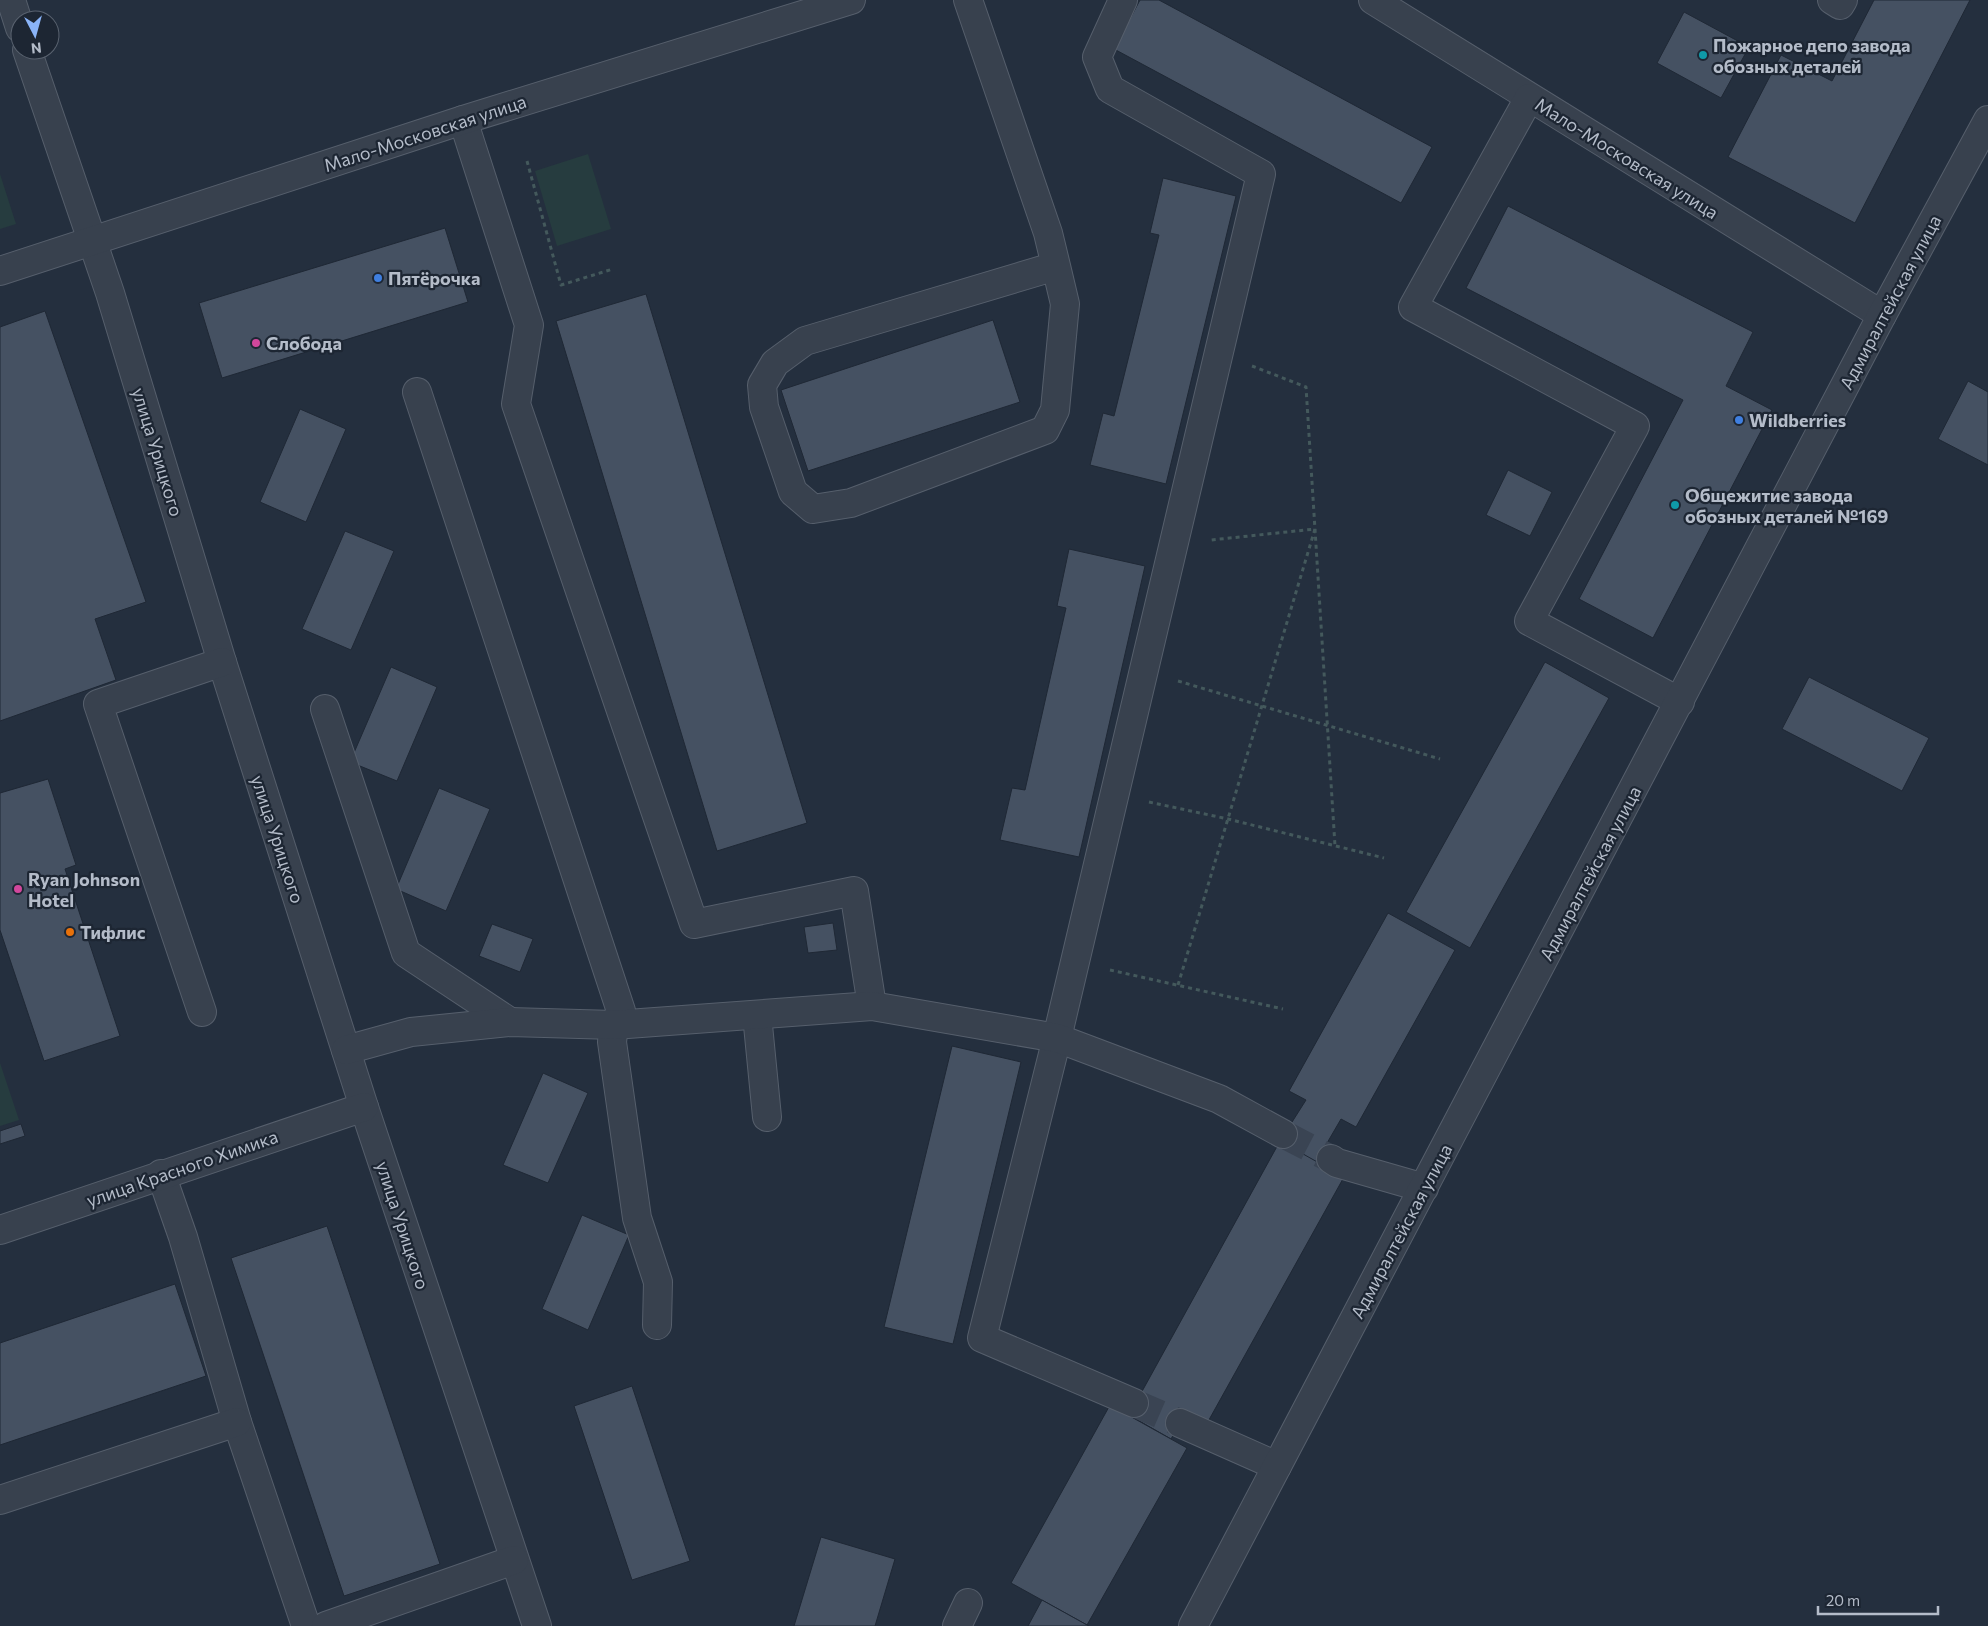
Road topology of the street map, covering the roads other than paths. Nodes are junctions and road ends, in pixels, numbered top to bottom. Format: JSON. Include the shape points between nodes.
{"nodes":[{"id":1,"x":851,"y":0,"type":"edge"},
{"id":2,"x":968,"y":0,"type":"edge"},
{"id":3,"x":1123,"y":0,"type":"edge"},
{"id":4,"x":1373,"y":0,"type":"edge"},
{"id":5,"x":1832,"y":0,"type":"edge"},
{"id":6,"x":1843,"y":0,"type":"edge"},
{"id":7,"x":30,"y":60,"type":"edge"},
{"id":8,"x":1529,"y":98,"type":"junction"},
{"id":9,"x":463,"y":120,"type":"junction"},
{"id":10,"x":1988,"y":120,"type":"edge"},
{"id":11,"x":91,"y":241,"type":"junction"},
{"id":12,"x":1056,"y":266,"type":"junction"},
{"id":13,"x":0,"y":271,"type":"edge"},
{"id":14,"x":1882,"y":315,"type":"junction"},
{"id":15,"x":416,"y":392,"type":"dead end"},
{"id":16,"x":222,"y":662,"type":"junction"},
{"id":17,"x":1680,"y":702,"type":"junction"},
{"id":18,"x":325,"y":709,"type":"dead end"},
{"id":19,"x":872,"y":1006,"type":"junction"},
{"id":20,"x":202,"y":1012,"type":"dead end"},
{"id":21,"x":757,"y":1015,"type":"junction"},
{"id":22,"x":510,"y":1022,"type":"junction"},
{"id":23,"x":614,"y":1025,"type":"junction"},
{"id":24,"x":1057,"y":1038,"type":"junction"},
{"id":25,"x":346,"y":1050,"type":"junction"},
{"id":26,"x":364,"y":1107,"type":"junction"},
{"id":27,"x":767,"y":1117,"type":"dead end"},
{"id":28,"x":1283,"y":1134,"type":"tunnel mouth"},
{"id":29,"x":1331,"y":1159,"type":"tunnel mouth"},
{"id":30,"x":161,"y":1174,"type":"junction"},
{"id":31,"x":1424,"y":1188,"type":"junction"},
{"id":32,"x":0,"y":1230,"type":"edge"},
{"id":33,"x":657,"y":1325,"type":"dead end"},
{"id":34,"x":1134,"y":1403,"type":"tunnel mouth"},
{"id":35,"x":237,"y":1422,"type":"junction"},
{"id":36,"x":1180,"y":1423,"type":"tunnel mouth"},
{"id":37,"x":1277,"y":1466,"type":"junction"},
{"id":38,"x":0,"y":1500,"type":"edge"},
{"id":39,"x":514,"y":1560,"type":"junction"},
{"id":40,"x":306,"y":1626,"type":"edge"},
{"id":41,"x":326,"y":1626,"type":"edge"},
{"id":42,"x":537,"y":1626,"type":"edge"},
{"id":43,"x":1193,"y":1626,"type":"edge"}],
"edges":[{"from":1,"to":9,"type":"street","name":"Мало-Московская улица"},
{"from":2,"to":12,"type":"street","via":[[1045,223]]},
{"from":3,"to":24,"type":"street","via":[[1097,56],[1110,89],[1261,174]]},
{"from":4,"to":8,"type":"street","name":"Мало-Московская улица"},
{"from":5,"to":6,"type":"street","via":[[1840,5]]},
{"from":7,"to":11,"type":"street","name":"улица Урицкого"},
{"from":8,"to":14,"type":"street","name":"Мало-Московская улица"},
{"from":8,"to":17,"type":"street","via":[[1413,307],[1635,426],[1529,621]]},
{"from":9,"to":11,"type":"street","name":"Мало-Московская улица"},
{"from":9,"to":19,"type":"street","via":[[529,325],[516,404],[694,924],[854,891]]},
{"from":10,"to":14,"type":"street","name":"Адмиралтейская улица"},
{"from":11,"to":13,"type":"street","name":"Мало-Московская улица"},
{"from":11,"to":16,"type":"street","name":"улица Урицкого"},
{"from":12,"to":12,"type":"street","via":[[805,341],[775,363],[762,386],[764,407],[793,492],[813,509],[850,503],[1045,430],[1055,410],[1065,304]]},
{"from":14,"to":17,"type":"street","name":"Адмиралтейская улица"},
{"from":15,"to":23,"type":"street","via":[[621,1011]]},
{"from":16,"to":20,"type":"street","via":[[98,704]]},
{"from":16,"to":25,"type":"street","name":"улица Урицкого"},
{"from":17,"to":31,"type":"street","name":"Адмиралтейская улица"},
{"from":18,"to":22,"type":"street","via":[[406,953]]},
{"from":19,"to":21,"type":"street"},
{"from":19,"to":24,"type":"street"},
{"from":21,"to":23,"type":"street"},
{"from":21,"to":27,"type":"street"},
{"from":22,"to":23,"type":"street"},
{"from":22,"to":25,"type":"street","via":[[411,1032]]},
{"from":23,"to":33,"type":"street","via":[[612,1042],[637,1218],[658,1282]]},
{"from":24,"to":28,"type":"street","via":[[1219,1099]]},
{"from":24,"to":34,"type":"street","via":[[982,1338]]},
{"from":25,"to":26,"type":"street","name":"улица Урицкого"},
{"from":26,"to":30,"type":"street","name":"улица Красного Химика"},
{"from":26,"to":39,"type":"street","name":"улица Урицкого"},
{"from":29,"to":31,"type":"street"},
{"from":30,"to":32,"type":"street","name":"улица Красного Химика"},
{"from":30,"to":35,"type":"street","via":[[184,1237]]},
{"from":31,"to":37,"type":"street","name":"Адмиралтейская улица"},
{"from":35,"to":38,"type":"street"},
{"from":35,"to":40,"type":"street"},
{"from":36,"to":37,"type":"street"},
{"from":37,"to":43,"type":"street","name":"Адмиралтейская улица"},
{"from":39,"to":41,"type":"street"},
{"from":39,"to":42,"type":"street","name":"улица Урицкого"}]}
